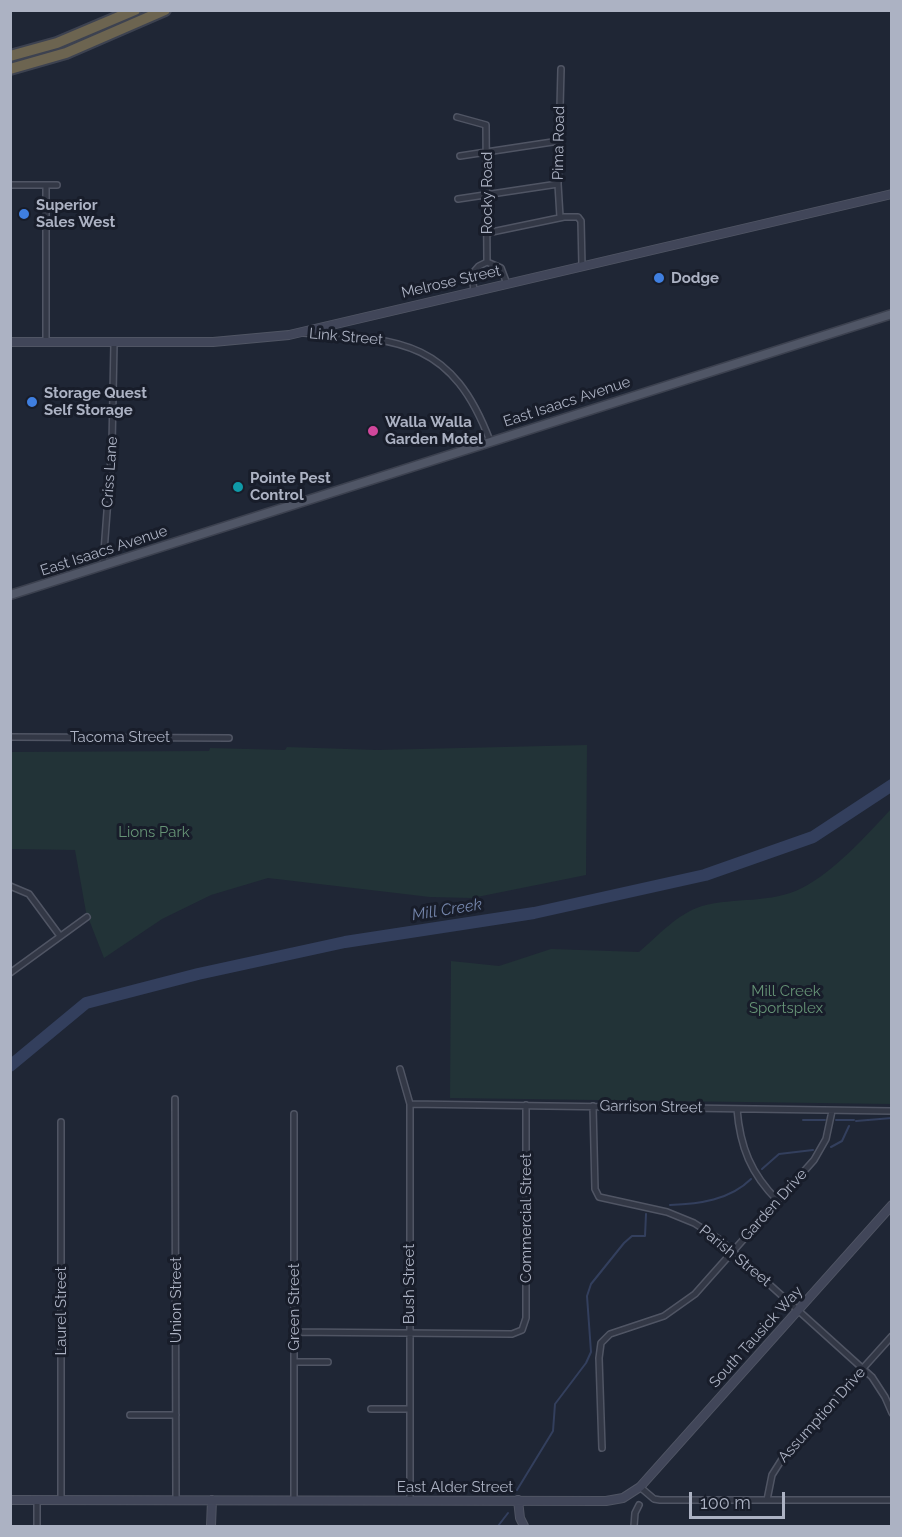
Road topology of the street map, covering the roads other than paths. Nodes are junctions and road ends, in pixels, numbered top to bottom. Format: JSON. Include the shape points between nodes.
{"nodes":[{"id":1,"x":135,"y":10,"type":"edge"},
{"id":2,"x":165,"y":10,"type":"edge"},
{"id":3,"x":10,"y":56,"type":"edge"},
{"id":4,"x":10,"y":69,"type":"edge"},
{"id":5,"x":561,"y":69,"type":"dead end"},
{"id":6,"x":457,"y":117,"type":"dead end"},
{"id":7,"x":559,"y":141,"type":"junction"},
{"id":8,"x":487,"y":152,"type":"junction"},
{"id":9,"x":460,"y":156,"type":"dead end"},
{"id":10,"x":558,"y":184,"type":"junction"},
{"id":11,"x":10,"y":185,"type":"edge"},
{"id":12,"x":46,"y":185,"type":"junction"},
{"id":13,"x":57,"y":185,"type":"dead end"},
{"id":14,"x":891,"y":194,"type":"edge"},
{"id":15,"x":487,"y":195,"type":"junction"},
{"id":16,"x":458,"y":199,"type":"dead end"},
{"id":17,"x":560,"y":218,"type":"junction"},
{"id":18,"x":488,"y":233,"type":"junction"},
{"id":19,"x":488,"y":262,"type":"junction"},
{"id":20,"x":582,"y":266,"type":"junction"},
{"id":21,"x":507,"y":284,"type":"junction"},
{"id":22,"x":474,"y":291,"type":"junction"},
{"id":23,"x":891,"y":314,"type":"edge"},
{"id":24,"x":298,"y":333,"type":"junction"},
{"id":25,"x":10,"y":342,"type":"edge"},
{"id":26,"x":46,"y":342,"type":"junction"},
{"id":27,"x":114,"y":343,"type":"junction"},
{"id":28,"x":490,"y":441,"type":"junction"},
{"id":29,"x":103,"y":565,"type":"junction"},
{"id":30,"x":10,"y":595,"type":"edge"},
{"id":31,"x":10,"y":737,"type":"edge"},
{"id":32,"x":229,"y":738,"type":"dead end"},
{"id":33,"x":10,"y":886,"type":"edge"},
{"id":34,"x":87,"y":917,"type":"dead end"},
{"id":35,"x":60,"y":936,"type":"junction"},
{"id":36,"x":10,"y":973,"type":"edge"},
{"id":37,"x":400,"y":1069,"type":"dead end"},
{"id":38,"x":175,"y":1099,"type":"dead end"},
{"id":39,"x":410,"y":1104,"type":"junction"},
{"id":40,"x":526,"y":1105,"type":"junction"},
{"id":41,"x":593,"y":1106,"type":"junction"},
{"id":42,"x":737,"y":1109,"type":"junction"},
{"id":43,"x":832,"y":1111,"type":"junction"},
{"id":44,"x":891,"y":1111,"type":"edge"},
{"id":45,"x":294,"y":1114,"type":"dead end"},
{"id":46,"x":61,"y":1122,"type":"dead end"},
{"id":47,"x":778,"y":1201,"type":"junction"},
{"id":48,"x":891,"y":1204,"type":"edge"},
{"id":49,"x":733,"y":1251,"type":"junction"},
{"id":50,"x":799,"y":1309,"type":"junction"},
{"id":51,"x":294,"y":1332,"type":"junction"},
{"id":52,"x":409,"y":1332,"type":"junction"},
{"id":53,"x":891,"y":1336,"type":"edge"},
{"id":54,"x":294,"y":1362,"type":"junction"},
{"id":55,"x":328,"y":1362,"type":"dead end"},
{"id":56,"x":863,"y":1369,"type":"junction"},
{"id":57,"x":371,"y":1409,"type":"dead end"},
{"id":58,"x":409,"y":1409,"type":"junction"},
{"id":59,"x":891,"y":1413,"type":"edge"},
{"id":60,"x":176,"y":1415,"type":"junction"},
{"id":61,"x":130,"y":1416,"type":"dead end"},
{"id":62,"x":602,"y":1448,"type":"dead end"},
{"id":63,"x":640,"y":1487,"type":"junction"},
{"id":64,"x":10,"y":1500,"type":"edge"},
{"id":65,"x":37,"y":1500,"type":"junction"},
{"id":66,"x":61,"y":1500,"type":"junction"},
{"id":67,"x":176,"y":1500,"type":"junction"},
{"id":68,"x":212,"y":1500,"type":"junction"},
{"id":69,"x":294,"y":1500,"type":"junction"},
{"id":70,"x":410,"y":1500,"type":"junction"},
{"id":71,"x":518,"y":1500,"type":"junction"},
{"id":72,"x":767,"y":1500,"type":"junction"},
{"id":73,"x":891,"y":1500,"type":"edge"},
{"id":74,"x":639,"y":1505,"type":"dead end"},
{"id":75,"x":37,"y":1527,"type":"edge"},
{"id":76,"x":211,"y":1527,"type":"edge"},
{"id":77,"x":524,"y":1527,"type":"edge"},
{"id":78,"x":634,"y":1527,"type":"edge"}],
"edges":[{"from":1,"to":3,"type":"highway","via":[[57,43]]},
{"from":2,"to":4,"type":"highway","via":[[66,52]]},
{"from":5,"to":7,"type":"street","name":"Pima Road"},
{"from":6,"to":8,"type":"street","name":"Rocky Road","via":[[486,125]]},
{"from":7,"to":8,"type":"street"},
{"from":7,"to":10,"type":"street","name":"Pima Road"},
{"from":8,"to":9,"type":"street"},
{"from":8,"to":15,"type":"street","name":"Rocky Road"},
{"from":10,"to":15,"type":"street"},
{"from":10,"to":17,"type":"street","name":"Pima Road"},
{"from":11,"to":12,"type":"street"},
{"from":12,"to":13,"type":"street"},
{"from":12,"to":26,"type":"street"},
{"from":14,"to":20,"type":"main road","name":"Melrose Street"},
{"from":15,"to":16,"type":"street"},
{"from":15,"to":18,"type":"street","name":"Rocky Road"},
{"from":17,"to":18,"type":"street"},
{"from":17,"to":20,"type":"street","via":[[580,219]]},
{"from":18,"to":19,"type":"street","name":"Rocky Road"},
{"from":19,"to":21,"type":"street","via":[[501,268]]},
{"from":19,"to":22,"type":"street","via":[[472,274]]},
{"from":20,"to":21,"type":"main road","name":"Melrose Street"},
{"from":21,"to":22,"type":"main road","name":"Melrose Street"},
{"from":22,"to":24,"type":"main road","name":"Melrose Street"},
{"from":23,"to":28,"type":"main road","name":"East Isaacs Avenue"},
{"from":24,"to":27,"type":"main road","name":"Melrose Street","via":[[227,342]]},
{"from":24,"to":28,"type":"street","name":"Link Street","via":[[386,339],[426,354],[469,394]]},
{"from":25,"to":26,"type":"main road","name":"Melrose Street"},
{"from":26,"to":27,"type":"main road","name":"Melrose Street"},
{"from":27,"to":29,"type":"street","name":"Criss Lane","via":[[112,445]]},
{"from":28,"to":29,"type":"main road","name":"East Isaacs Avenue"},
{"from":29,"to":30,"type":"main road","name":"East Isaacs Avenue"},
{"from":31,"to":32,"type":"street","name":"Tacoma Street"},
{"from":33,"to":35,"type":"street","via":[[29,894]]},
{"from":34,"to":35,"type":"street"},
{"from":35,"to":36,"type":"street"},
{"from":37,"to":39,"type":"street","name":"Bush Street"},
{"from":38,"to":60,"type":"street","name":"Union Street"},
{"from":39,"to":40,"type":"street","name":"Garrison Street"},
{"from":39,"to":52,"type":"street","name":"Bush Street"},
{"from":40,"to":41,"type":"street","name":"Garrison Street"},
{"from":40,"to":52,"type":"street","name":"Commercial Street","via":[[526,1318],[522,1330],[512,1334]]},
{"from":41,"to":42,"type":"street","name":"Garrison Street"},
{"from":41,"to":49,"type":"street","name":"Parish Street","via":[[595,1189],[599,1197],[680,1216],[707,1230]]},
{"from":42,"to":43,"type":"street","name":"Garrison Street"},
{"from":42,"to":47,"type":"street","via":[[747,1161]]},
{"from":43,"to":44,"type":"street","name":"Garrison Street"},
{"from":43,"to":47,"type":"street","name":"Garden Drive","via":[[822,1148]]},
{"from":45,"to":51,"type":"street","name":"Green Street"},
{"from":46,"to":66,"type":"street","name":"Laurel Street"},
{"from":47,"to":49,"type":"street","name":"Garden Drive"},
{"from":48,"to":50,"type":"main road","name":"South Tausick Way"},
{"from":49,"to":50,"type":"street","name":"Parish Street"},
{"from":49,"to":62,"type":"street","name":"Garden Drive","via":[[695,1294],[676,1309],[650,1323],[605,1338],[598,1358]]},
{"from":50,"to":56,"type":"street","name":"Parish Street"},
{"from":50,"to":63,"type":"main road","name":"South Tausick Way"},
{"from":51,"to":52,"type":"street"},
{"from":51,"to":54,"type":"street","name":"Green Street"},
{"from":52,"to":58,"type":"street","name":"Bush Street"},
{"from":53,"to":56,"type":"street","name":"Assumption Drive"},
{"from":54,"to":55,"type":"street"},
{"from":54,"to":69,"type":"street","name":"Green Street"},
{"from":56,"to":59,"type":"street","name":"Parish Street","via":[[879,1386]]},
{"from":56,"to":72,"type":"street","name":"Assumption Drive","via":[[777,1465]]},
{"from":57,"to":58,"type":"street"},
{"from":58,"to":70,"type":"street","name":"Bush Street"},
{"from":60,"to":61,"type":"street"},
{"from":60,"to":67,"type":"street","name":"Union Street"},
{"from":63,"to":71,"type":"main road","name":"East Alder Street","via":[[615,1500]]},
{"from":63,"to":72,"type":"street","via":[[660,1500]]},
{"from":64,"to":65,"type":"main road","name":"East Alder Street"},
{"from":65,"to":66,"type":"main road","name":"East Alder Street"},
{"from":65,"to":75,"type":"street"},
{"from":66,"to":67,"type":"main road","name":"East Alder Street"},
{"from":67,"to":68,"type":"main road","name":"East Alder Street"},
{"from":68,"to":69,"type":"main road","name":"East Alder Street"},
{"from":68,"to":76,"type":"main road"},
{"from":69,"to":70,"type":"main road","name":"East Alder Street"},
{"from":70,"to":71,"type":"main road","name":"East Alder Street"},
{"from":71,"to":77,"type":"main road"},
{"from":72,"to":73,"type":"street"},
{"from":74,"to":78,"type":"street","via":[[634,1513]]}]}
